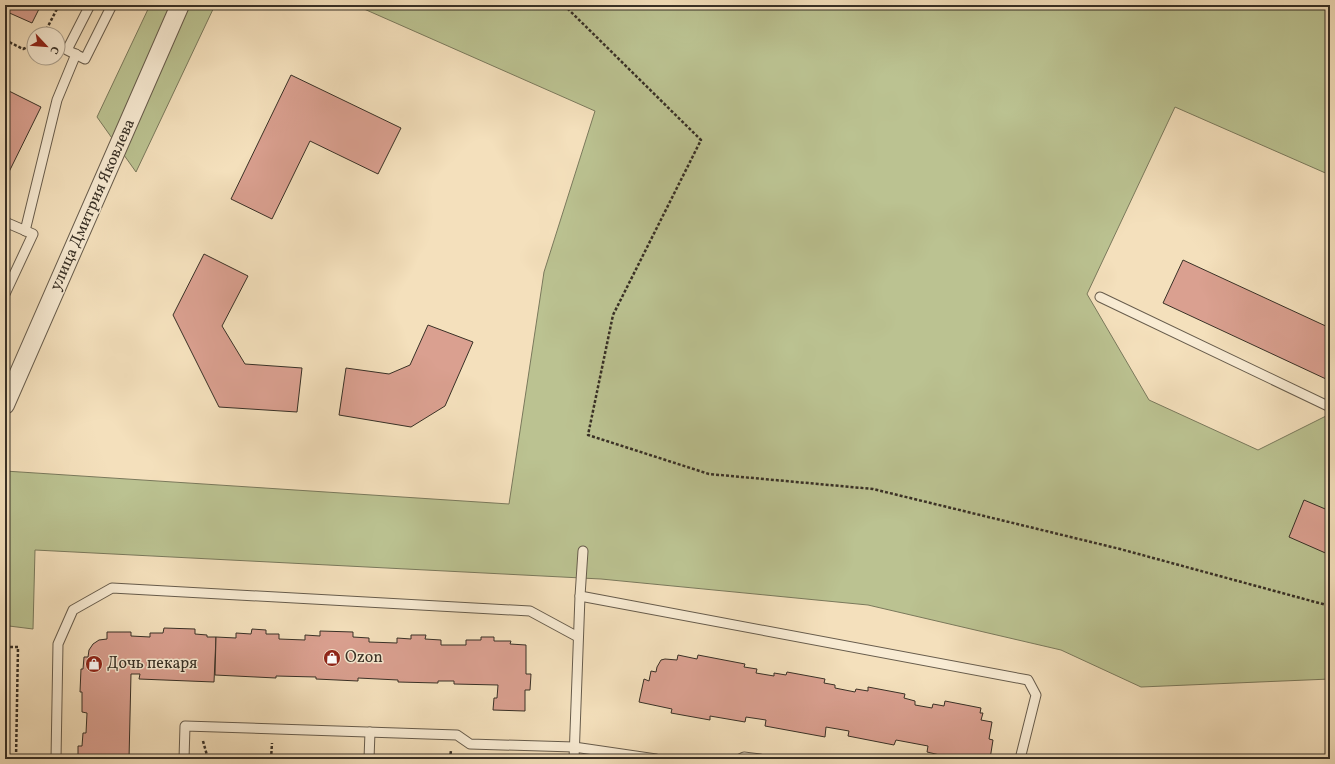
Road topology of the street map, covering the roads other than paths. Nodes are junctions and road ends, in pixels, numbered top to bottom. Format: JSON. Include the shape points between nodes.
{"nodes":[{"id":1,"x":90,"y":5,"type":"edge"},
{"id":2,"x":112,"y":5,"type":"edge"},
{"id":3,"x":180,"y":5,"type":"edge"},
{"id":4,"x":76,"y":54,"type":"junction"},
{"id":5,"x":5,"y":222,"type":"edge"},
{"id":6,"x":25,"y":231,"type":"junction"},
{"id":7,"x":5,"y":294,"type":"edge"},
{"id":8,"x":1100,"y":297,"type":"dead end"},
{"id":9,"x":5,"y":405,"type":"edge"},
{"id":10,"x":1330,"y":407,"type":"edge"},
{"id":11,"x":583,"y":551,"type":"dead end"},
{"id":12,"x":580,"y":596,"type":"junction"},
{"id":13,"x":578,"y":637,"type":"junction"},
{"id":14,"x":370,"y":732,"type":"junction"},
{"id":15,"x":574,"y":747,"type":"junction"},
{"id":16,"x":745,"y":758,"type":"edge"},
{"id":17,"x":56,"y":759,"type":"edge"},
{"id":18,"x":184,"y":759,"type":"edge"},
{"id":19,"x":369,"y":759,"type":"edge"},
{"id":20,"x":574,"y":759,"type":"edge"},
{"id":21,"x":656,"y":759,"type":"edge"},
{"id":22,"x":760,"y":759,"type":"edge"},
{"id":23,"x":1020,"y":759,"type":"edge"}],
"edges":[{"from":1,"to":4,"type":"lane","via":[[68,50]]},
{"from":2,"to":4,"type":"lane","via":[[85,59]]},
{"from":3,"to":9,"type":"street","name":"улица Дмитрия Яковлева"},
{"from":4,"to":6,"type":"lane","via":[[58,100]]},
{"from":5,"to":6,"type":"lane"},
{"from":6,"to":7,"type":"lane","via":[[32,234]]},
{"from":8,"to":10,"type":"lane"},
{"from":11,"to":12,"type":"lane"},
{"from":12,"to":13,"type":"lane"},
{"from":12,"to":23,"type":"lane","via":[[1028,680],[1036,695]]},
{"from":13,"to":15,"type":"lane"},
{"from":13,"to":17,"type":"lane","via":[[530,611],[112,588],[73,610],[58,644]]},
{"from":14,"to":15,"type":"lane","via":[[457,735],[470,744]]},
{"from":14,"to":18,"type":"lane","via":[[185,726]]},
{"from":14,"to":19,"type":"lane"},
{"from":15,"to":20,"type":"lane"},
{"from":15,"to":21,"type":"lane"},
{"from":16,"to":22,"type":"lane"}]}
